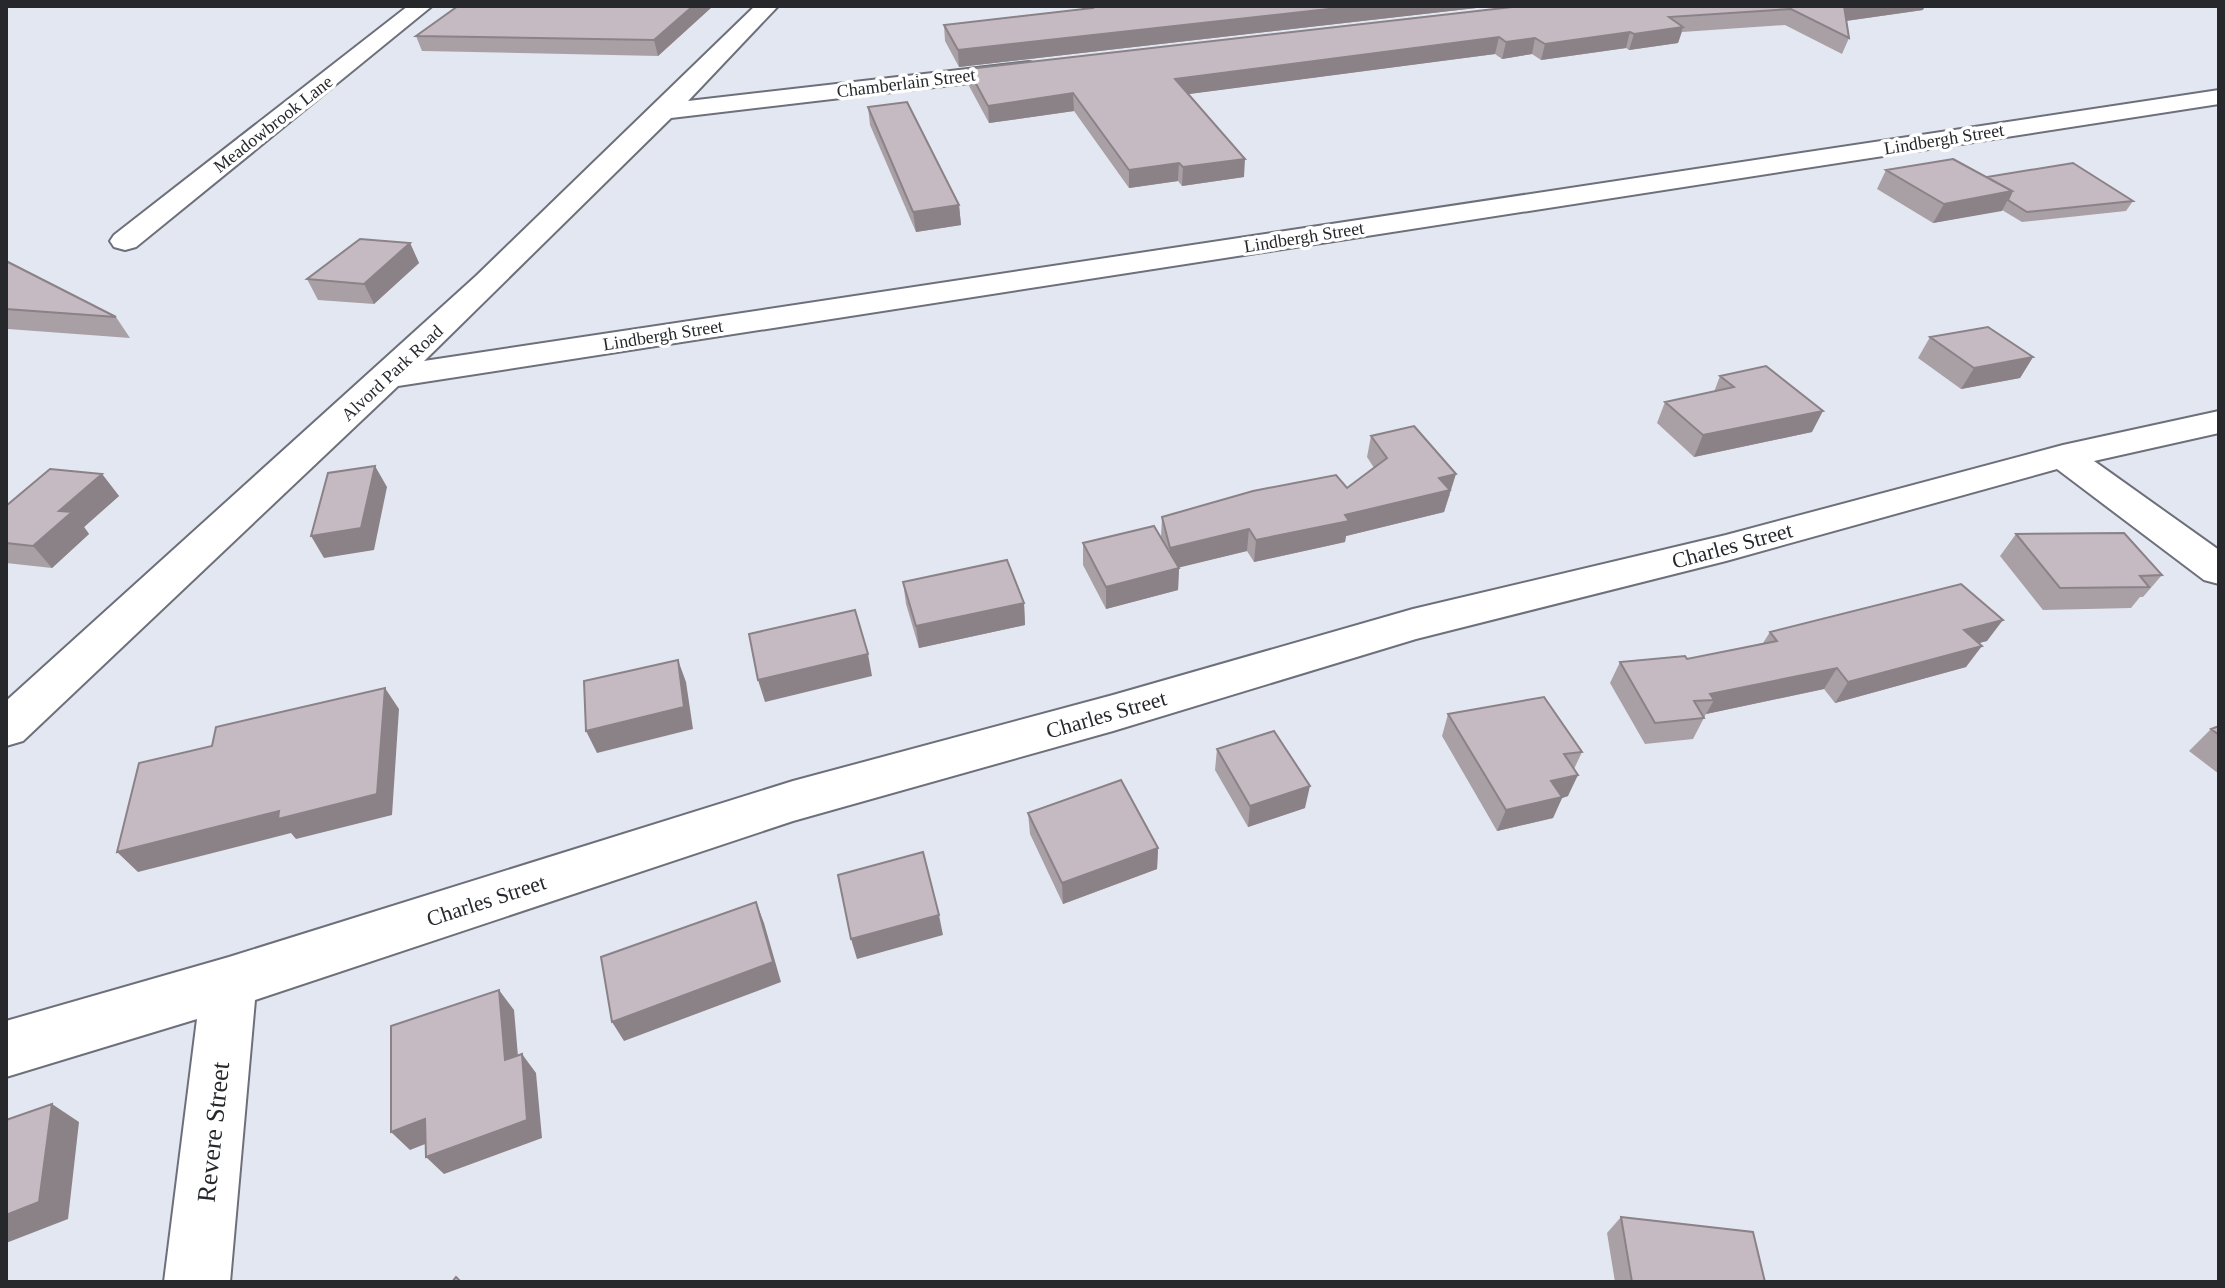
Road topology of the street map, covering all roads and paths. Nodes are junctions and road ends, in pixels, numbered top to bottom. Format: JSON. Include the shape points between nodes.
{"nodes":[{"id":1,"x":421,"y":6,"type":"edge"},
{"id":2,"x":767,"y":6,"type":"edge"},
{"id":3,"x":1056,"y":66,"type":"edge"},
{"id":4,"x":2219,"y":97,"type":"edge"},
{"id":5,"x":666,"y":111,"type":"junction"},
{"id":6,"x":125,"y":241,"type":"dead end"},
{"id":7,"x":389,"y":377,"type":"junction"},
{"id":8,"x":2219,"y":422,"type":"edge"},
{"id":9,"x":2063,"y":456,"type":"junction"},
{"id":10,"x":2219,"y":570,"type":"edge"},
{"id":11,"x":6,"y":728,"type":"edge"},
{"id":12,"x":229,"y":983,"type":"junction"},
{"id":13,"x":6,"y":1049,"type":"edge"},
{"id":14,"x":197,"y":1282,"type":"edge"}],
"edges":[{"from":1,"to":6,"type":"street","name":"Meadowbrook Lane"},
{"from":2,"to":5,"type":"street","name":"Alvord Park Road"},
{"from":3,"to":5,"type":"street","name":"Chamberlain Street"},
{"from":4,"to":7,"type":"street","name":"Lindbergh Street"},
{"from":5,"to":7,"type":"street","name":"Alvord Park Road"},
{"from":7,"to":11,"type":"street","name":"Alvord Park Road"},
{"from":8,"to":9,"type":"street","name":"Charles Street"},
{"from":9,"to":10,"type":"street"},
{"from":9,"to":12,"type":"street","name":"Charles Street","via":[[1726,548],[1413,624],[793,801]]},
{"from":12,"to":13,"type":"street","name":"Charles Street"},
{"from":12,"to":14,"type":"street","name":"Revere Street"}]}
